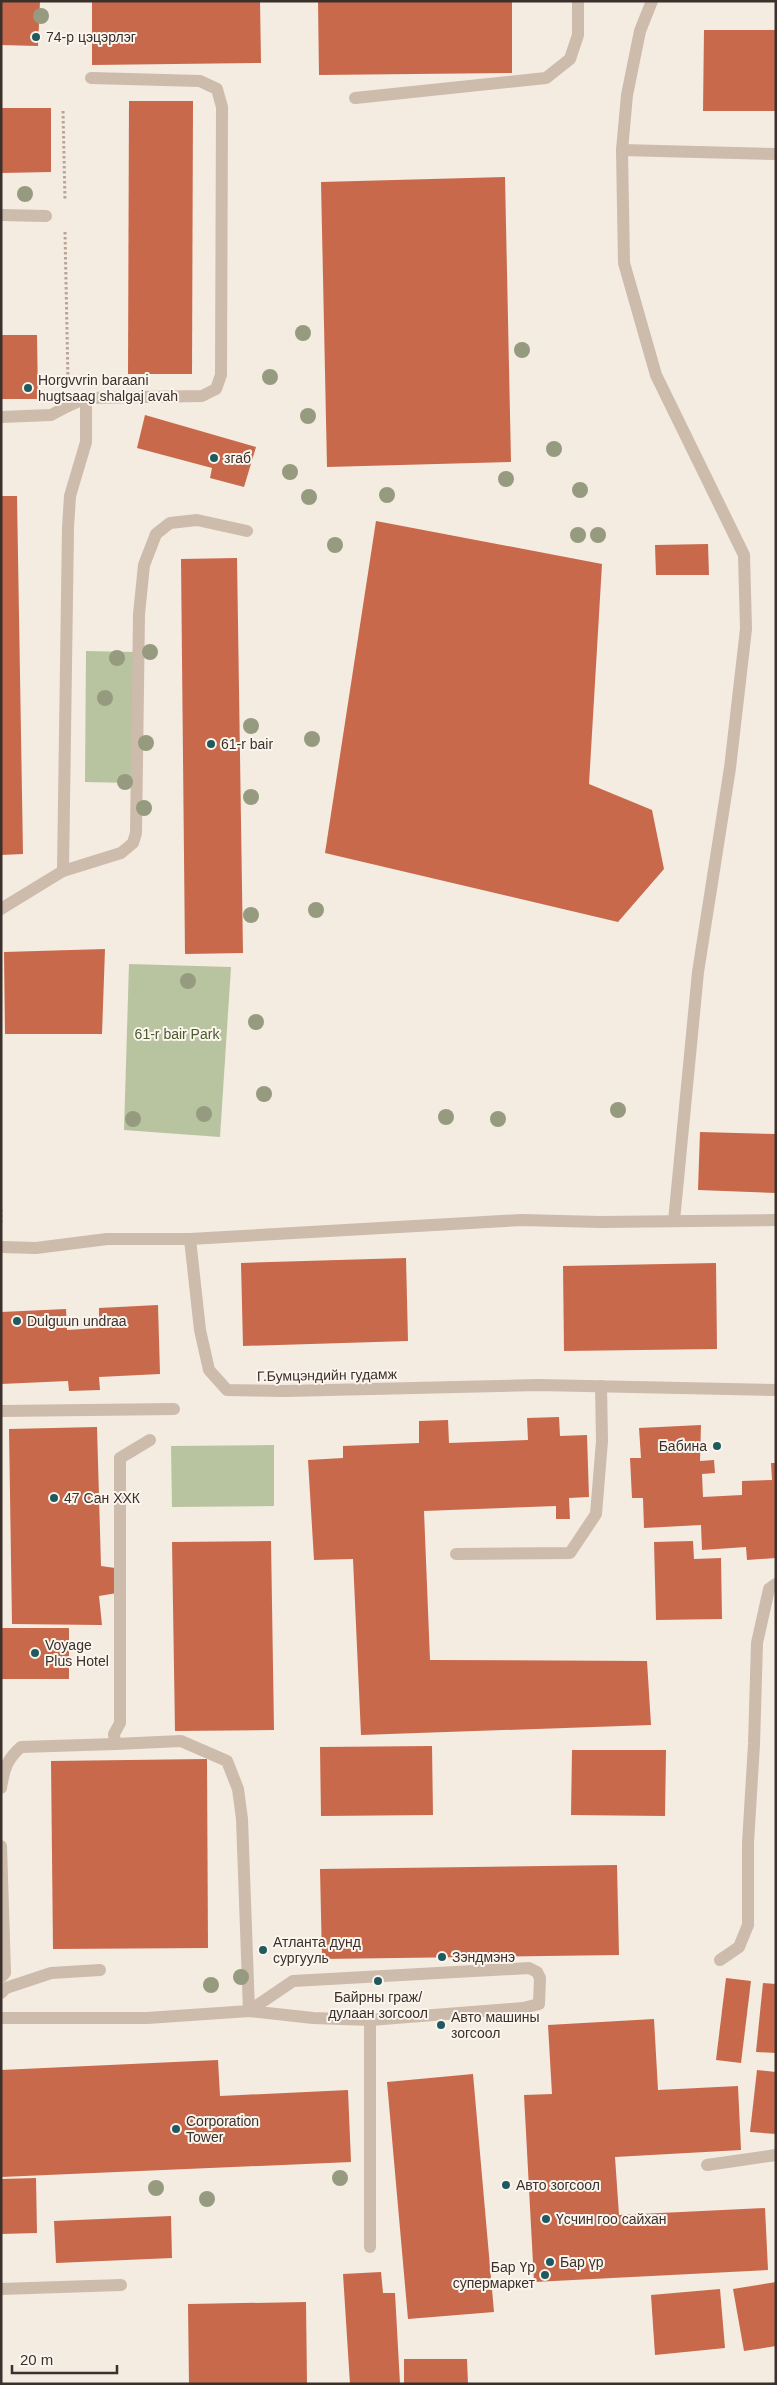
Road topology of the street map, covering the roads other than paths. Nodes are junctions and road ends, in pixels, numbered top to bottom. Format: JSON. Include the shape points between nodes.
{"nodes":[{"id":1,"x":578,"y":1,"type":"edge"},
{"id":2,"x":652,"y":1,"type":"edge"},
{"id":3,"x":91,"y":78,"type":"dead end"},
{"id":4,"x":355,"y":98,"type":"dead end"},
{"id":5,"x":622,"y":150,"type":"junction"},
{"id":6,"x":776,"y":154,"type":"edge"},
{"id":7,"x":1,"y":216,"type":"edge"},
{"id":8,"x":46,"y":216,"type":"dead end"},
{"id":9,"x":86,"y":398,"type":"junction"},
{"id":10,"x":1,"y":417,"type":"edge"},
{"id":11,"x":247,"y":530,"type":"dead end"},
{"id":12,"x":63,"y":871,"type":"junction"},
{"id":13,"x":1,"y":909,"type":"edge"},
{"id":14,"x":776,"y":1220,"type":"edge"},
{"id":15,"x":674,"y":1221,"type":"junction"},
{"id":16,"x":190,"y":1239,"type":"junction"},
{"id":17,"x":1,"y":1247,"type":"edge"},
{"id":18,"x":602,"y":1386,"type":"junction"},
{"id":19,"x":776,"y":1390,"type":"edge"},
{"id":20,"x":174,"y":1409,"type":"dead end"},
{"id":21,"x":1,"y":1411,"type":"edge"},
{"id":22,"x":150,"y":1440,"type":"dead end"},
{"id":23,"x":456,"y":1554,"type":"dead end"},
{"id":24,"x":776,"y":1584,"type":"edge"},
{"id":25,"x":115,"y":1744,"type":"junction"},
{"id":26,"x":1,"y":1788,"type":"edge"},
{"id":27,"x":1,"y":1846,"type":"edge"},
{"id":28,"x":720,"y":1960,"type":"dead end"},
{"id":29,"x":100,"y":1970,"type":"dead end"},
{"id":30,"x":1,"y":1977,"type":"edge"},
{"id":31,"x":1,"y":1992,"type":"edge"},
{"id":32,"x":249,"y":2011,"type":"junction"},
{"id":33,"x":1,"y":2018,"type":"edge"},
{"id":34,"x":370,"y":2020,"type":"junction"},
{"id":35,"x":776,"y":2155,"type":"edge"},
{"id":36,"x":707,"y":2165,"type":"dead end"},
{"id":37,"x":370,"y":2247,"type":"dead end"},
{"id":38,"x":122,"y":2286,"type":"dead end"},
{"id":39,"x":1,"y":2289,"type":"edge"}],
"edges":[{"from":1,"to":4,"type":"street","via":[[578,35],[570,59],[546,78]]},
{"from":2,"to":5,"type":"street","via":[[640,31],[630,76]]},
{"from":3,"to":9,"type":"street","via":[[200,81],[217,89],[222,107],[221,375],[216,389],[202,396]]},
{"from":5,"to":6,"type":"street"},
{"from":5,"to":15,"type":"street","via":[[624,263],[656,375],[744,555],[746,629],[730,768],[698,972]]},
{"from":7,"to":8,"type":"street"},
{"from":9,"to":10,"type":"street","via":[[50,415]]},
{"from":9,"to":12,"type":"street","via":[[86,442],[70,496],[68,528]]},
{"from":11,"to":12,"type":"street","via":[[197,520],[170,524],[156,534],[144,565],[139,614],[136,834],[133,843],[121,852]]},
{"from":12,"to":13,"type":"street"},
{"from":14,"to":15,"type":"street"},
{"from":15,"to":16,"type":"street","via":[[521,1220]]},
{"from":16,"to":17,"type":"street","via":[[107,1239],[36,1248]]},
{"from":16,"to":18,"type":"street","name":"Г.Бумцэндийн гудамж","via":[[200,1330],[209,1370],[227,1390]]},
{"from":18,"to":19,"type":"street","name":"Г.Бумцэндийн гудамж"},
{"from":18,"to":23,"type":"street","via":[[602,1441],[596,1514],[570,1553]]},
{"from":20,"to":21,"type":"street"},
{"from":22,"to":25,"type":"street","via":[[120,1458],[120,1723],[114,1734]]},
{"from":24,"to":28,"type":"street","via":[[769,1589],[757,1643],[748,1843],[748,1925],[739,1947]]},
{"from":25,"to":26,"type":"street","via":[[21,1747],[10,1756],[4,1768]]},
{"from":25,"to":32,"type":"street","via":[[181,1741],[227,1761],[238,1789],[242,1819]]},
{"from":27,"to":30,"type":"street","via":[[5,1973]]},
{"from":29,"to":31,"type":"street","via":[[51,1973]]},
{"from":32,"to":33,"type":"street","via":[[147,2018]]},
{"from":32,"to":34,"type":"street"},
{"from":32,"to":34,"type":"street","via":[[293,1981],[529,1968],[540,1978],[538,2004],[534,2006]]},
{"from":34,"to":37,"type":"street"},
{"from":35,"to":36,"type":"street"},
{"from":38,"to":39,"type":"street"}]}
